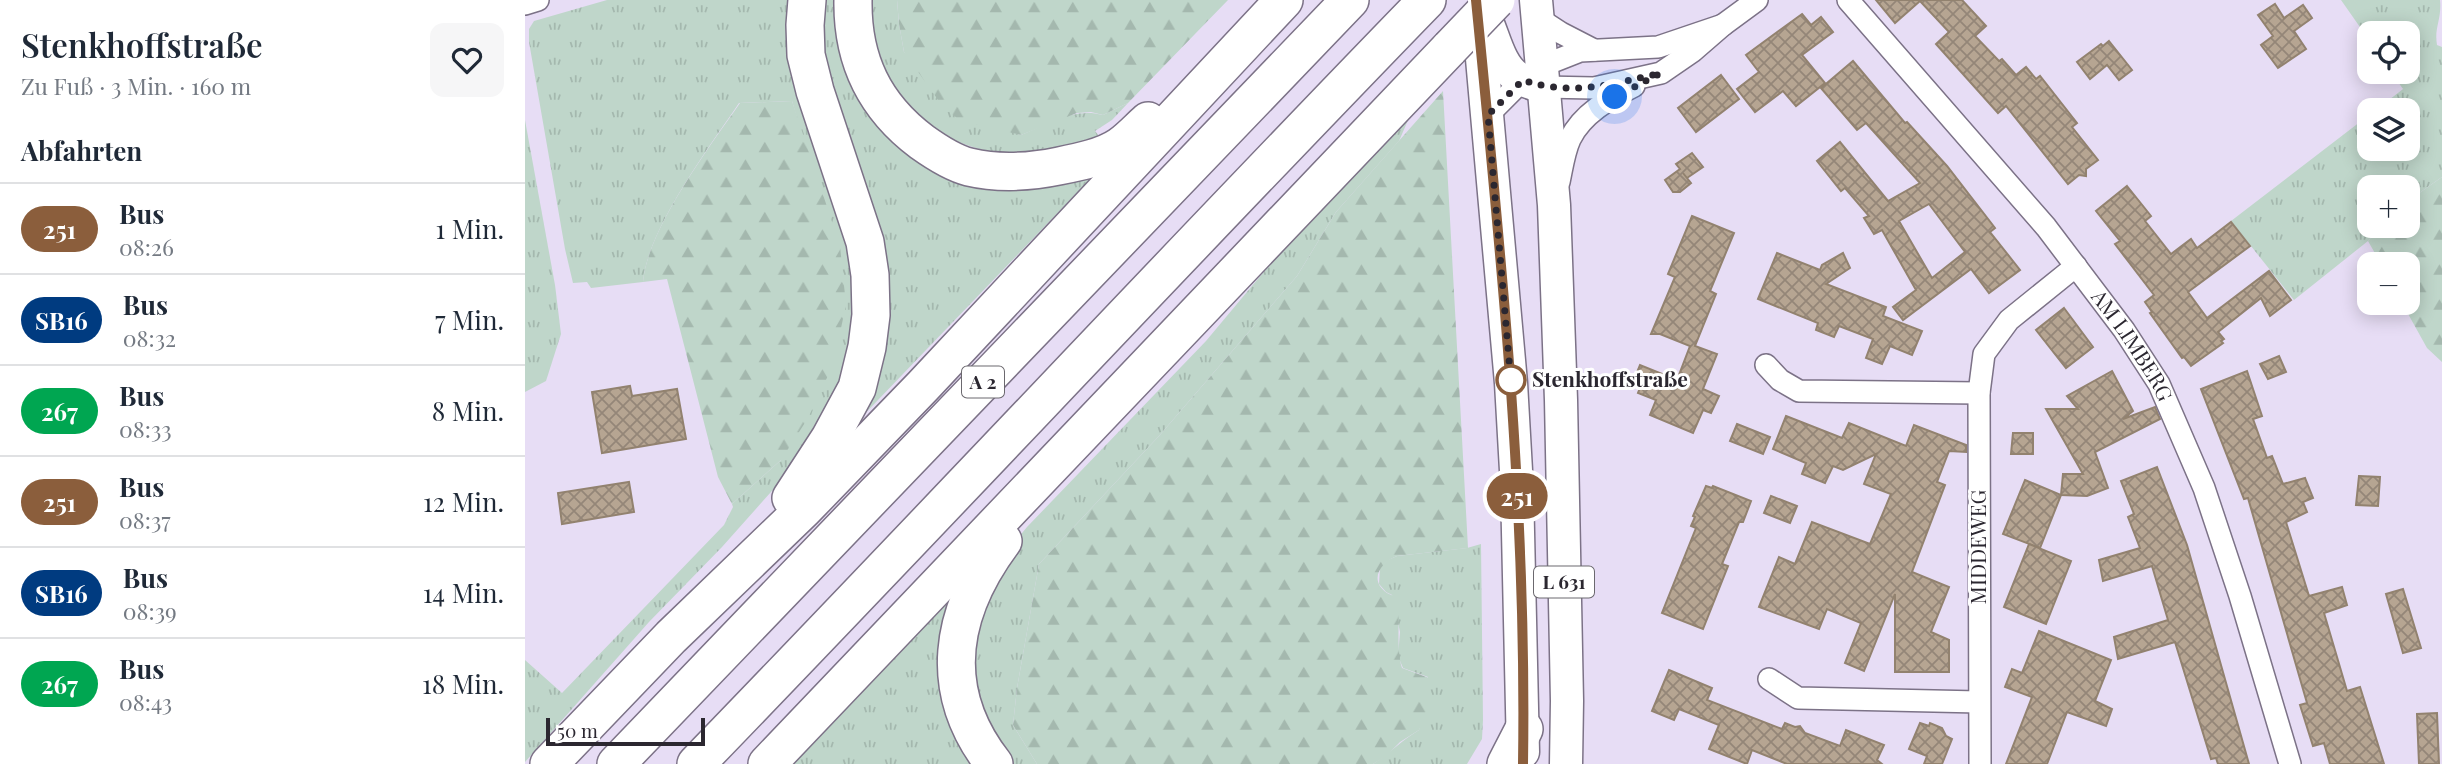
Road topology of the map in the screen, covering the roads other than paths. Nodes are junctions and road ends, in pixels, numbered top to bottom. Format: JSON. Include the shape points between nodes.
{"nodes":[{"id":1,"x":538,"y":0,"type":"edge"},
{"id":2,"x":807,"y":0,"type":"edge"},
{"id":3,"x":853,"y":0,"type":"edge"},
{"id":4,"x":1350,"y":0,"type":"edge"},
{"id":5,"x":1427,"y":0,"type":"edge"},
{"id":6,"x":1758,"y":0,"type":"edge"},
{"id":7,"x":1848,"y":0,"type":"edge"},
{"id":8,"x":525,"y":4,"type":"edge"},
{"id":9,"x":1279,"y":6,"type":"edge"},
{"id":10,"x":1537,"y":9,"type":"edge"},
{"id":11,"x":1487,"y":16,"type":"edge"},
{"id":12,"x":1723,"y":25,"type":"junction"},
{"id":13,"x":1594,"y":50,"type":"junction"},
{"id":14,"x":1661,"y":73,"type":"junction"},
{"id":15,"x":1536,"y":78,"type":"junction"},
{"id":16,"x":1488,"y":115,"type":"junction"},
{"id":17,"x":1554,"y":205,"type":"junction"},
{"id":18,"x":2076,"y":266,"type":"junction"},
{"id":19,"x":1766,"y":365,"type":"dead end"},
{"id":20,"x":1979,"y":393,"type":"junction"},
{"id":21,"x":1097,"y":420,"type":"junction"},
{"id":22,"x":671,"y":637,"type":"junction"},
{"id":23,"x":1769,"y":679,"type":"dead end"},
{"id":24,"x":1979,"y":702,"type":"junction"},
{"id":25,"x":1523,"y":746,"type":"edge"},
{"id":26,"x":549,"y":764,"type":"edge"},
{"id":27,"x":616,"y":764,"type":"edge"},
{"id":28,"x":696,"y":764,"type":"edge"},
{"id":29,"x":767,"y":764,"type":"edge"},
{"id":30,"x":994,"y":764,"type":"edge"},
{"id":31,"x":1506,"y":764,"type":"edge"},
{"id":32,"x":1566,"y":764,"type":"edge"},
{"id":33,"x":1980,"y":764,"type":"edge"},
{"id":34,"x":2290,"y":764,"type":"edge"}],
"edges":[{"from":1,"to":8,"type":"street"},
{"from":2,"to":22,"type":"highway","via":[[806,55],[866,242],[871,301],[867,347],[857,388],[796,493]]},
{"from":3,"to":9,"type":"highway","via":[[856,42],[865,74],[880,101],[904,128],[934,150],[968,167],[1004,172],[1081,161],[1118,147]]},
{"from":4,"to":27,"type":"highway","number":"A 2"},
{"from":5,"to":28,"type":"highway","number":"A 2"},
{"from":6,"to":12,"type":"street"},
{"from":7,"to":18,"type":"street","name":"AM LIMBERG"},
{"from":9,"to":22,"type":"highway","via":[[914,396]]},
{"from":10,"to":13,"type":"street","via":[[1561,33]]},
{"from":10,"to":15,"type":"main road","number":"L 631"},
{"from":11,"to":15,"type":"main road","via":[[1512,73]]},
{"from":11,"to":16,"type":"main road","number":"L 631"},
{"from":11,"to":21,"type":"highway","bridge":true,"via":[[1450,48]]},
{"from":12,"to":13,"type":"street","via":[[1658,47]]},
{"from":12,"to":14,"type":"street"},
{"from":13,"to":15,"type":"street","via":[[1580,51]]},
{"from":14,"to":15,"type":"street","via":[[1594,88]]},
{"from":14,"to":17,"type":"street","via":[[1601,105],[1579,126],[1570,139]]},
{"from":15,"to":16,"type":"street"},
{"from":15,"to":17,"type":"main road","number":"L 631"},
{"from":16,"to":25,"type":"main road","number":"L 631","via":[[1517,488]]},
{"from":17,"to":32,"type":"main road","number":"L 631"},
{"from":18,"to":20,"type":"street","name":"MIDDEWEG","via":[[2009,320],[1984,354]]},
{"from":18,"to":34,"type":"street","name":"AM LIMBERG","via":[[2159,384],[2204,488]]},
{"from":19,"to":20,"type":"street","via":[[1799,391]]},
{"from":20,"to":24,"type":"street","name":"MIDDEWEG"},
{"from":21,"to":29,"type":"highway"},
{"from":21,"to":30,"type":"highway","via":[[1083,455],[990,558],[961,626],[956,654],[960,703],[976,739]]},
{"from":22,"to":26,"type":"highway"},
{"from":23,"to":24,"type":"street","via":[[1798,698]]},
{"from":24,"to":33,"type":"street","name":"MIDDEWEG"},
{"from":25,"to":31,"type":"highway"}]}
